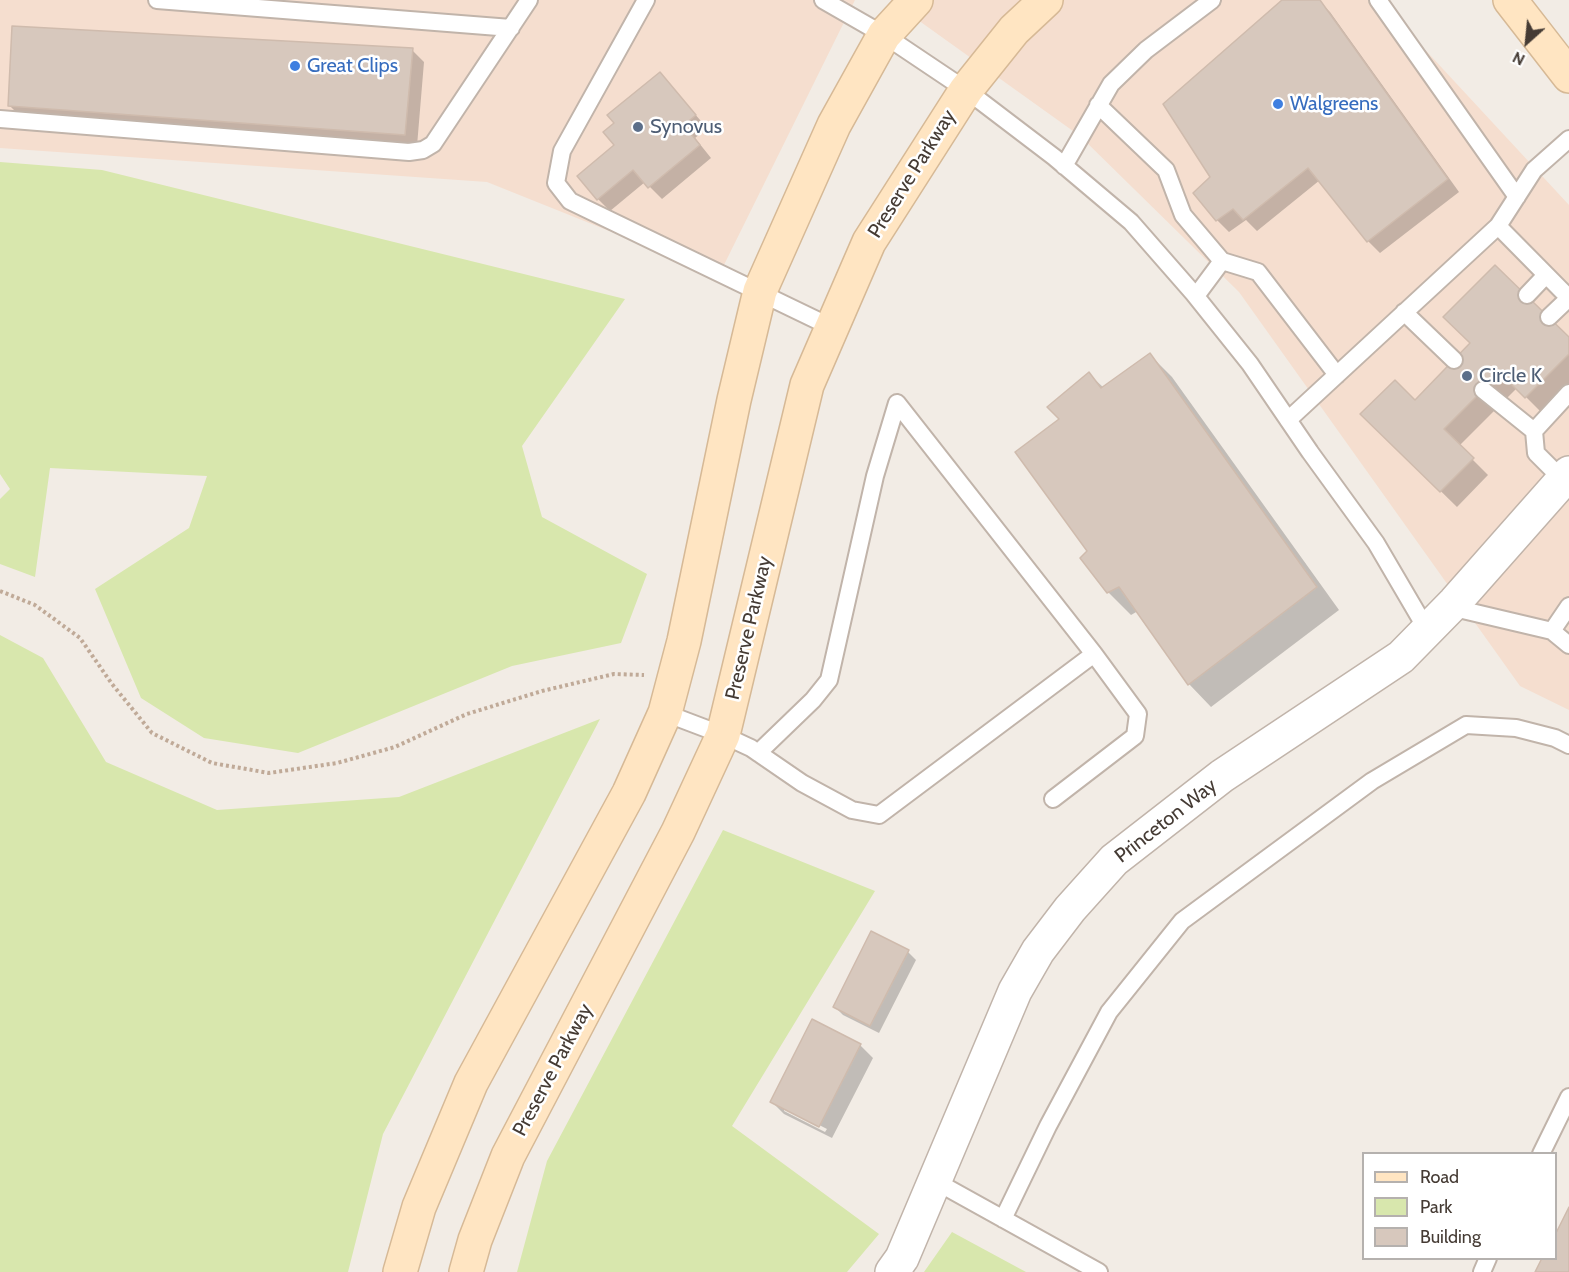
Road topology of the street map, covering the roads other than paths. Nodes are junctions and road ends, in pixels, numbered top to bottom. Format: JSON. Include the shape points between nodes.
{"nodes":[{"id":1,"x":157,"y":0,"type":"edge"},
{"id":2,"x":529,"y":0,"type":"edge"},
{"id":3,"x":646,"y":0,"type":"edge"},
{"id":4,"x":823,"y":0,"type":"edge"},
{"id":5,"x":916,"y":0,"type":"edge"},
{"id":6,"x":1046,"y":0,"type":"edge"},
{"id":7,"x":1212,"y":0,"type":"edge"},
{"id":8,"x":1377,"y":0,"type":"edge"},
{"id":9,"x":1510,"y":0,"type":"edge"},
{"id":10,"x":511,"y":28,"type":"junction"},
{"id":11,"x":884,"y":35,"type":"junction"},
{"id":12,"x":1569,"y":76,"type":"edge"},
{"id":13,"x":966,"y":90,"type":"junction"},
{"id":14,"x":1098,"y":105,"type":"junction"},
{"id":15,"x":0,"y":119,"type":"edge"},
{"id":16,"x":1569,"y":139,"type":"edge"},
{"id":17,"x":1064,"y":166,"type":"junction"},
{"id":18,"x":1517,"y":197,"type":"junction"},
{"id":19,"x":1498,"y":226,"type":"junction"},
{"id":20,"x":1222,"y":261,"type":"junction"},
{"id":21,"x":1546,"y":275,"type":"junction"},
{"id":22,"x":760,"y":291,"type":"junction"},
{"id":23,"x":1527,"y":295,"type":"dead end"},
{"id":24,"x":1196,"y":296,"type":"junction"},
{"id":25,"x":1569,"y":298,"type":"edge"},
{"id":26,"x":1404,"y":312,"type":"junction"},
{"id":27,"x":1549,"y":317,"type":"dead end"},
{"id":28,"x":831,"y":327,"type":"junction"},
{"id":29,"x":1454,"y":360,"type":"dead end"},
{"id":30,"x":1337,"y":375,"type":"junction"},
{"id":31,"x":1483,"y":390,"type":"dead end"},
{"id":32,"x":1569,"y":393,"type":"edge"},
{"id":33,"x":1288,"y":420,"type":"junction"},
{"id":34,"x":1534,"y":430,"type":"junction"},
{"id":35,"x":1566,"y":476,"type":"edge"},
{"id":36,"x":1569,"y":606,"type":"edge"},
{"id":37,"x":1450,"y":608,"type":"junction"},
{"id":38,"x":1427,"y":630,"type":"junction"},
{"id":39,"x":1552,"y":631,"type":"junction"},
{"id":40,"x":1569,"y":645,"type":"edge"},
{"id":41,"x":1094,"y":654,"type":"junction"},
{"id":42,"x":664,"y":713,"type":"junction"},
{"id":43,"x":723,"y":735,"type":"junction"},
{"id":44,"x":1569,"y":745,"type":"edge"},
{"id":45,"x":758,"y":753,"type":"junction"},
{"id":46,"x":1053,"y":799,"type":"dead end"},
{"id":47,"x":1569,"y":1097,"type":"edge"},
{"id":48,"x":1542,"y":1152,"type":"edge"},
{"id":49,"x":934,"y":1181,"type":"junction"},
{"id":50,"x":1003,"y":1219,"type":"junction"},
{"id":51,"x":400,"y":1272,"type":"edge"},
{"id":52,"x":466,"y":1272,"type":"edge"},
{"id":53,"x":892,"y":1272,"type":"edge"},
{"id":54,"x":1099,"y":1272,"type":"edge"}],
"edges":[{"from":1,"to":10,"type":"lane"},
{"from":2,"to":10,"type":"lane"},
{"from":3,"to":22,"type":"lane","via":[[562,151],[555,183],[570,201]]},
{"from":4,"to":11,"type":"lane"},
{"from":5,"to":11,"type":"street"},
{"from":6,"to":13,"type":"street","name":"Preserve Parkway","via":[[1014,30]]},
{"from":7,"to":14,"type":"lane","via":[[1146,50],[1111,84]]},
{"from":8,"to":18,"type":"lane"},
{"from":9,"to":12,"type":"street"},
{"from":10,"to":15,"type":"lane","via":[[433,144],[423,150],[409,152]]},
{"from":11,"to":13,"type":"lane"},
{"from":11,"to":22,"type":"street","via":[[834,125]]},
{"from":13,"to":17,"type":"lane"},
{"from":13,"to":28,"type":"street","name":"Preserve Parkway","via":[[869,242]]},
{"from":14,"to":17,"type":"lane"},
{"from":14,"to":20,"type":"lane","via":[[1167,170],[1183,215]]},
{"from":16,"to":18,"type":"lane","via":[[1534,170]]},
{"from":17,"to":24,"type":"lane","via":[[1131,222]]},
{"from":18,"to":19,"type":"lane"},
{"from":19,"to":21,"type":"lane"},
{"from":19,"to":26,"type":"lane"},
{"from":20,"to":24,"type":"lane"},
{"from":20,"to":30,"type":"lane","via":[[1258,272]]},
{"from":21,"to":23,"type":"lane"},
{"from":21,"to":25,"type":"lane"},
{"from":22,"to":28,"type":"lane"},
{"from":22,"to":42,"type":"street"},
{"from":24,"to":33,"type":"lane"},
{"from":25,"to":27,"type":"lane"},
{"from":26,"to":29,"type":"lane"},
{"from":26,"to":30,"type":"lane"},
{"from":28,"to":43,"type":"street","name":"Preserve Parkway","via":[[807,385]]},
{"from":30,"to":33,"type":"lane"},
{"from":31,"to":34,"type":"lane"},
{"from":32,"to":34,"type":"lane"},
{"from":33,"to":38,"type":"lane","via":[[1376,543]]},
{"from":34,"to":35,"type":"lane","via":[[1536,453]]},
{"from":35,"to":37,"type":"street","name":"Princeton Way"},
{"from":36,"to":39,"type":"lane"},
{"from":37,"to":38,"type":"street","name":"Princeton Way"},
{"from":37,"to":39,"type":"lane"},
{"from":38,"to":49,"type":"street","name":"Princeton Way","via":[[1401,657],[1222,776],[1114,860],[1038,951],[1016,991]]},
{"from":39,"to":40,"type":"lane"},
{"from":41,"to":45,"type":"lane","via":[[879,815],[852,810]]},
{"from":41,"to":45,"type":"lane","via":[[897,403],[864,520],[829,680]]},
{"from":41,"to":46,"type":"lane","via":[[1138,714],[1135,736]]},
{"from":42,"to":43,"type":"lane"},
{"from":42,"to":51,"type":"street","via":[[629,793],[471,1083],[419,1207]]},
{"from":43,"to":45,"type":"lane"},
{"from":43,"to":52,"type":"street","name":"Preserve Parkway","via":[[678,832],[508,1156],[474,1240]]},
{"from":44,"to":50,"type":"lane","via":[[1516,728],[1466,725],[1372,781],[1182,921],[1109,1012]]},
{"from":47,"to":48,"type":"lane"},
{"from":49,"to":50,"type":"lane"},
{"from":49,"to":53,"type":"street","name":"Princeton Way","via":[[902,1258]]},
{"from":50,"to":54,"type":"lane"}]}
